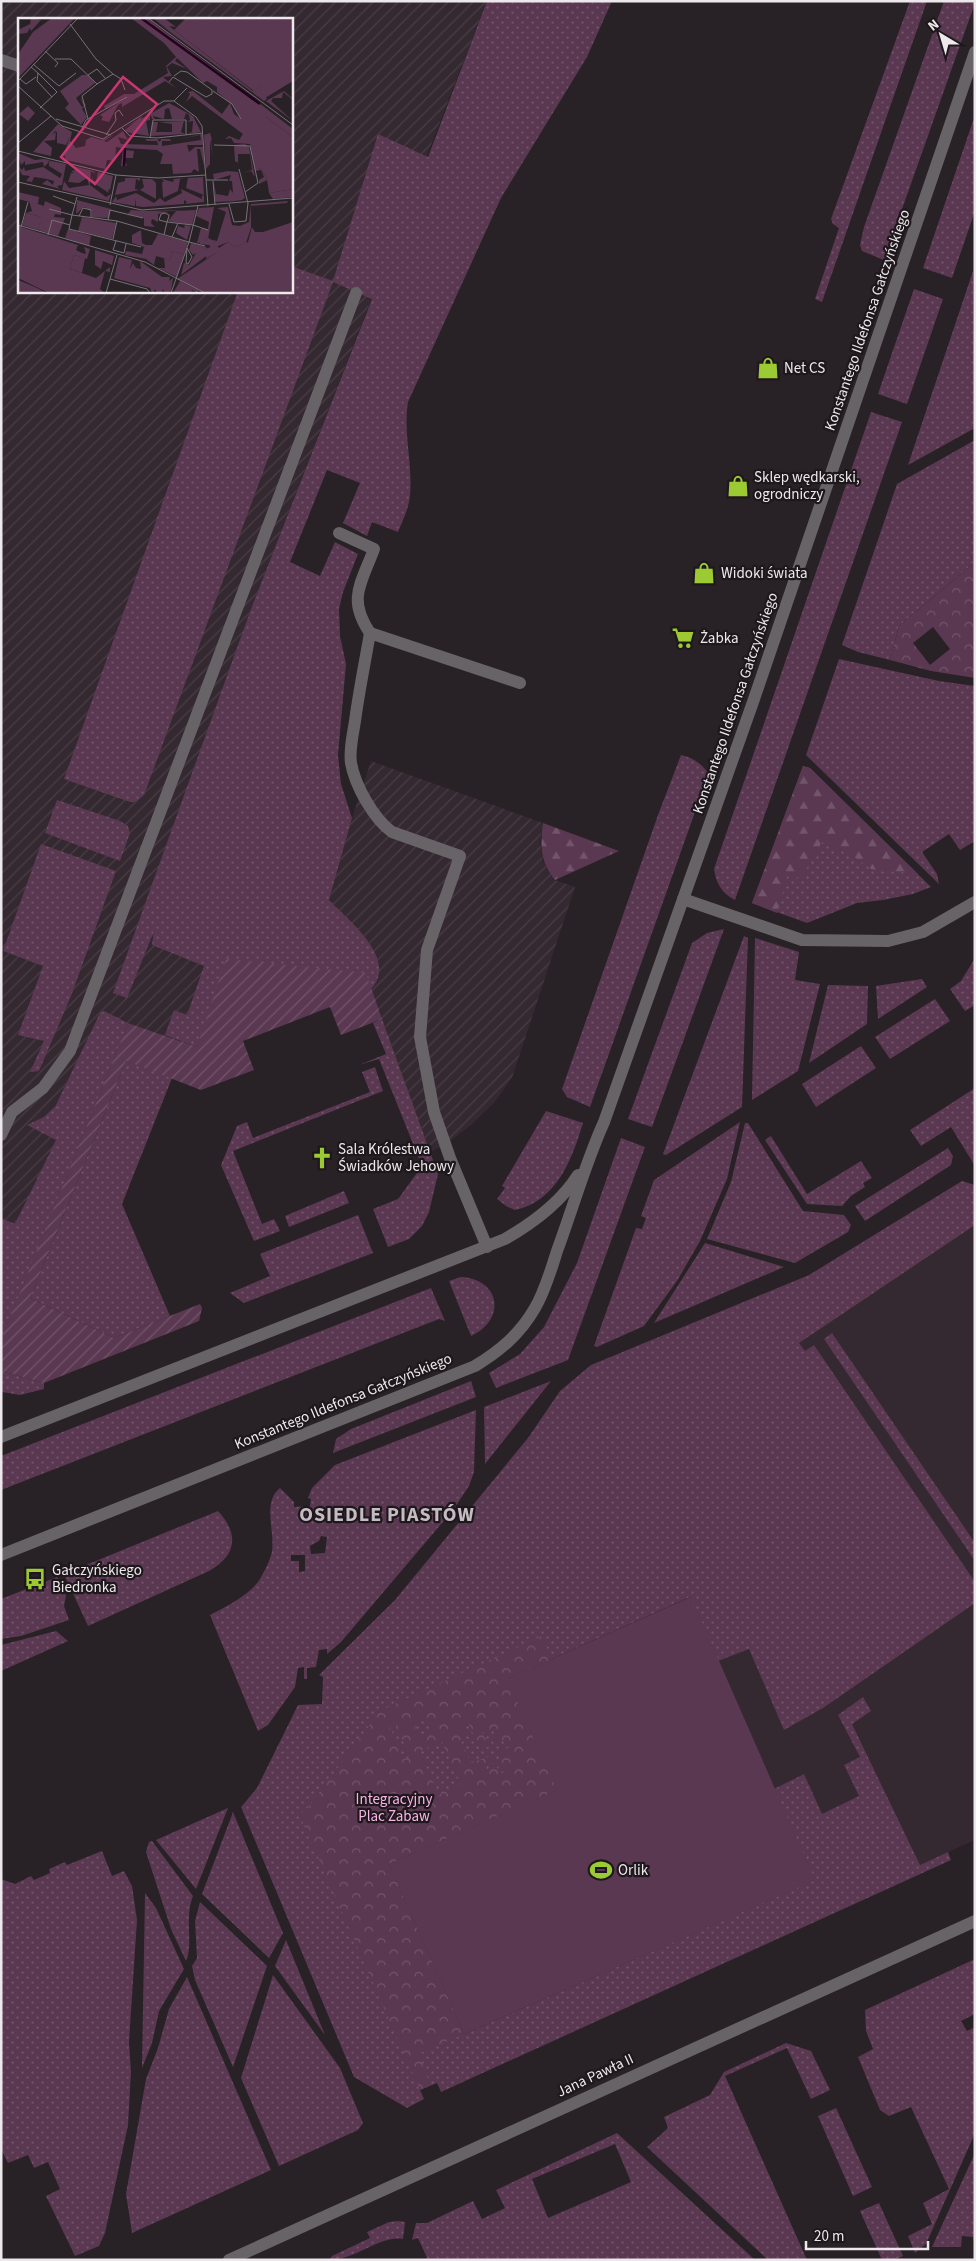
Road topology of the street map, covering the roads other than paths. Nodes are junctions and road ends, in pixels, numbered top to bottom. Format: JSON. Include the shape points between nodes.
{"nodes":[{"id":1,"x":975,"y":52,"type":"edge"},
{"id":2,"x":1,"y":60,"type":"edge"},
{"id":3,"x":18,"y":66,"type":"edge"},
{"id":4,"x":356,"y":293,"type":"dead end"},
{"id":5,"x":339,"y":533,"type":"dead end"},
{"id":6,"x":370,"y":633,"type":"junction"},
{"id":7,"x":520,"y":682,"type":"dead end"},
{"id":8,"x":683,"y":898,"type":"junction"},
{"id":9,"x":975,"y":902,"type":"edge"},
{"id":10,"x":1,"y":1135,"type":"edge"},
{"id":11,"x":586,"y":1163,"type":"junction"},
{"id":12,"x":487,"y":1247,"type":"junction"},
{"id":13,"x":1,"y":1437,"type":"edge"},
{"id":14,"x":1,"y":1554,"type":"edge"},
{"id":15,"x":975,"y":1921,"type":"edge"},
{"id":16,"x":229,"y":2260,"type":"edge"}],
"edges":[{"from":1,"to":8,"type":"street","name":"Konstantego Ildefonsa Gałczyńskiego"},
{"from":2,"to":3,"type":"street"},
{"from":4,"to":10,"type":"street","via":[[70,1051],[43,1088],[12,1112]]},
{"from":5,"to":6,"type":"street","via":[[374,549],[357,599],[357,608]]},
{"from":6,"to":7,"type":"street"},
{"from":6,"to":12,"type":"street","via":[[353,731],[351,763],[357,780],[373,812],[386,828],[460,856],[427,950],[420,1037],[434,1112]]},
{"from":8,"to":9,"type":"street","via":[[802,940],[888,940],[923,932]]},
{"from":8,"to":11,"type":"street","name":"Konstantego Ildefonsa Gałczyńskiego","via":[[604,1122]]},
{"from":11,"to":12,"type":"street","name":"Konstantego Ildefonsa Gałczyńskiego","via":[[557,1201],[522,1229]]},
{"from":11,"to":14,"type":"street","name":"Konstantego Ildefonsa Gałczyńskiego","via":[[536,1308],[498,1353],[476,1366]]},
{"from":12,"to":13,"type":"street","name":"Konstantego Ildefonsa Gałczyńskiego"},
{"from":15,"to":16,"type":"street","name":"Jana Pawła II"}]}
